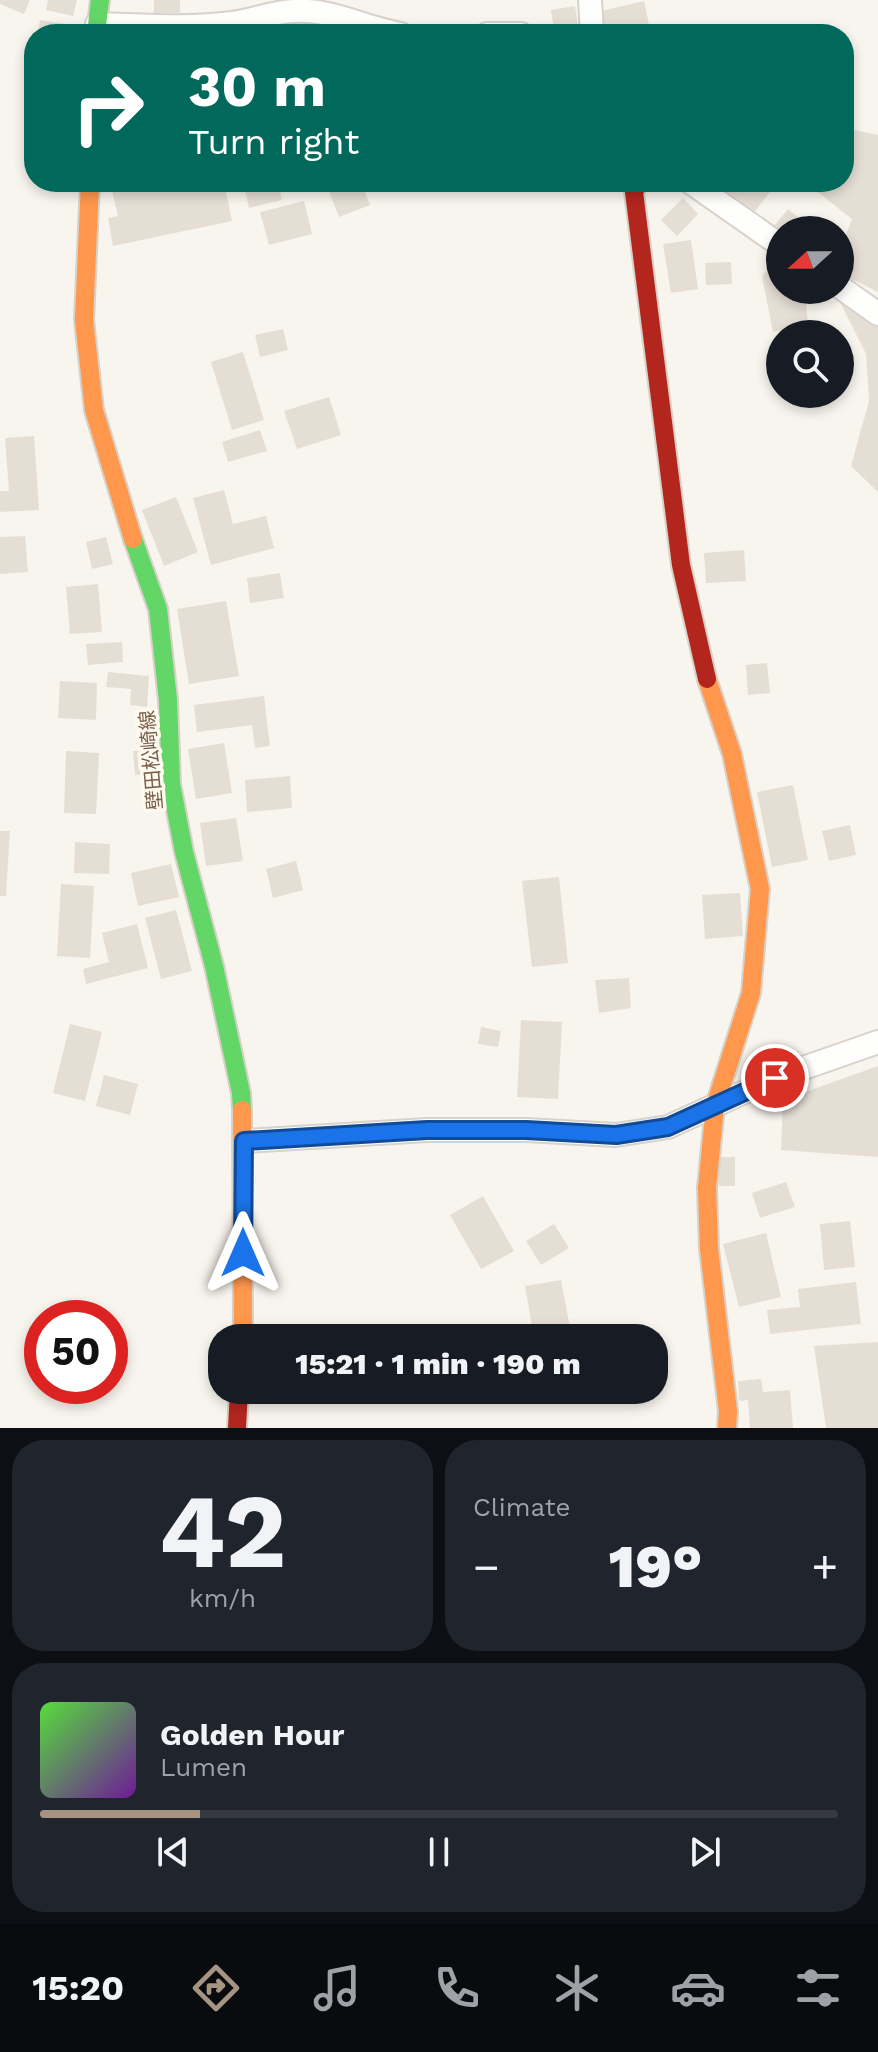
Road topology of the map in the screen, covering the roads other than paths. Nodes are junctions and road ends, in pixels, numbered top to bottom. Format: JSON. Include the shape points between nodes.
{"nodes":[{"id":1,"x":100,"y":0,"type":"edge"},
{"id":2,"x":590,"y":0,"type":"edge"},
{"id":3,"x":97,"y":24,"type":"edge"},
{"id":4,"x":216,"y":24,"type":"edge"},
{"id":5,"x":357,"y":24,"type":"edge"},
{"id":6,"x":591,"y":24,"type":"edge"},
{"id":7,"x":90,"y":192,"type":"edge"},
{"id":8,"x":634,"y":192,"type":"edge"},
{"id":9,"x":704,"y":192,"type":"edge"},
{"id":10,"x":766,"y":235,"type":"edge"},
{"id":11,"x":854,"y":297,"type":"edge"},
{"id":12,"x":878,"y":314,"type":"edge"},
{"id":13,"x":878,"y":1042,"type":"edge"},
{"id":14,"x":715,"y":1106,"type":"junction"},
{"id":15,"x":244,"y":1141,"type":"junction"},
{"id":16,"x":243,"y":1324,"type":"edge"},
{"id":17,"x":238,"y":1404,"type":"edge"},
{"id":18,"x":237,"y":1428,"type":"edge"},
{"id":19,"x":727,"y":1428,"type":"edge"}],
"edges":[{"from":1,"to":3,"type":"street"},
{"from":2,"to":6,"type":"street"},
{"from":4,"to":5,"type":"street","via":[[294,11]]},
{"from":7,"to":15,"type":"street","name":"壁田松崎線","via":[[84,320],[94,410],[158,609],[171,784],[241,1093]]},
{"from":8,"to":14,"type":"street","via":[[681,565],[704,670],[732,754],[760,889],[751,993]]},
{"from":9,"to":10,"type":"street"},
{"from":11,"to":12,"type":"street"},
{"from":13,"to":14,"type":"street","via":[[775,1078]]},
{"from":14,"to":15,"type":"street","via":[[668,1127],[616,1135],[427,1130]]},
{"from":14,"to":19,"type":"street","via":[[707,1188],[709,1249]]},
{"from":15,"to":16,"type":"street","name":"壁田松崎線"},
{"from":17,"to":18,"type":"street"}]}
